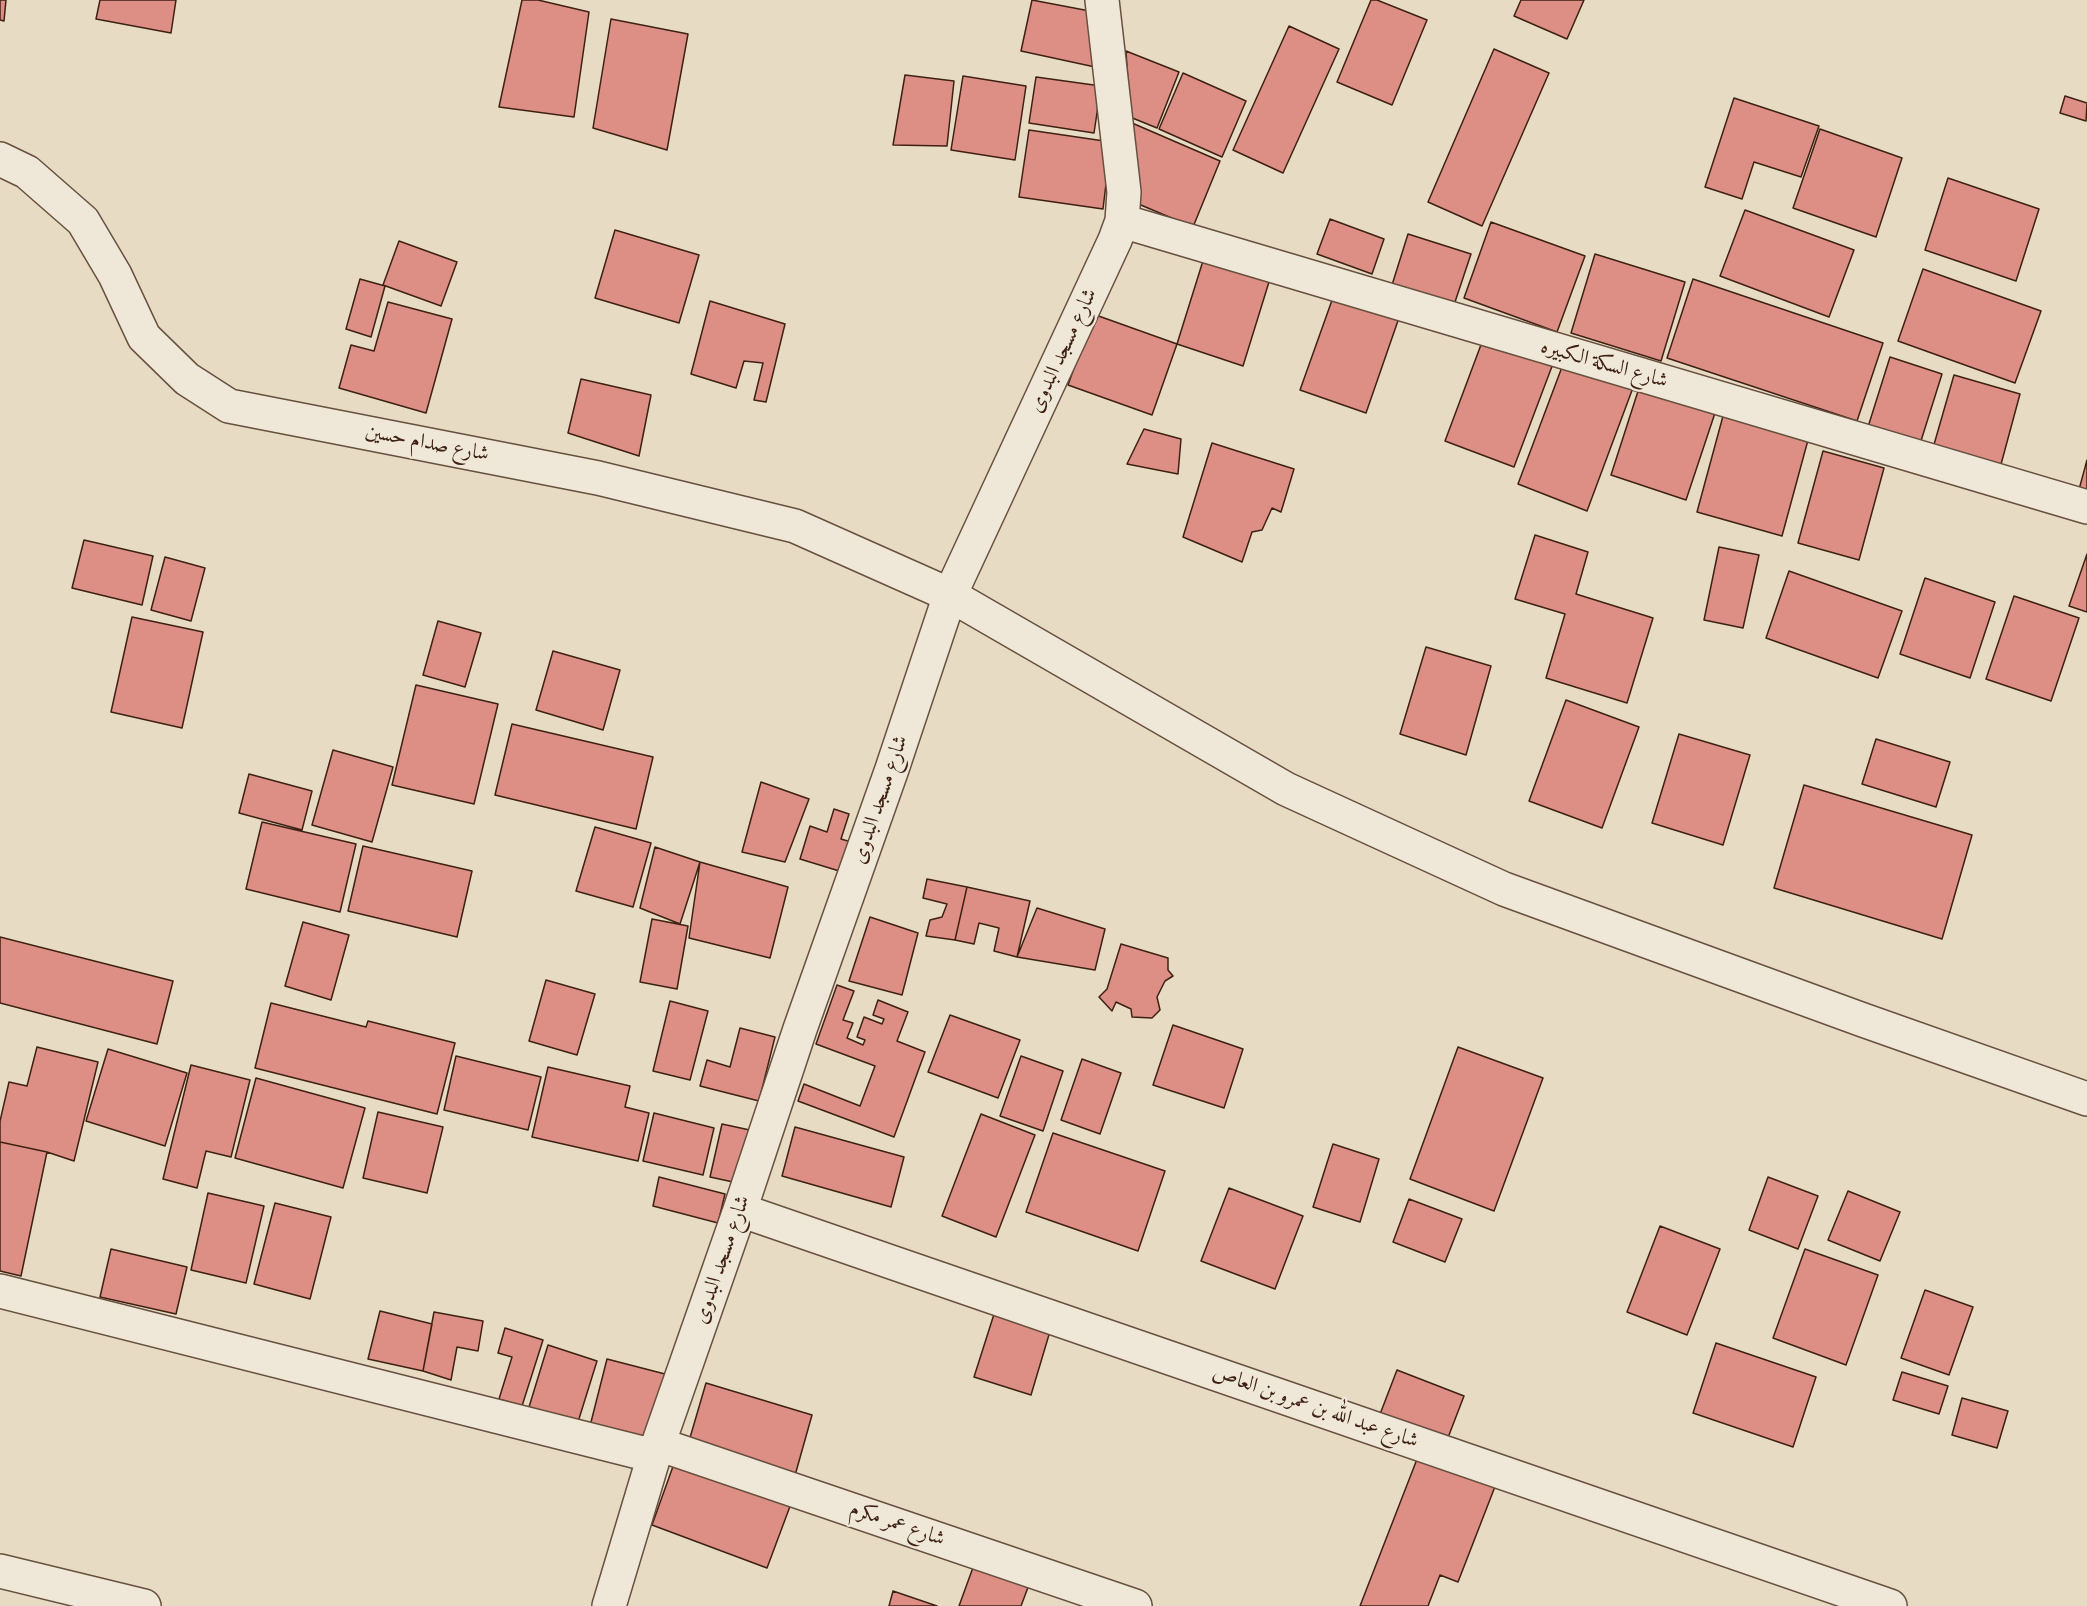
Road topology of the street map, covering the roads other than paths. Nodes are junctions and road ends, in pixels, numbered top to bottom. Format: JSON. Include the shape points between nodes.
{"nodes":[{"id":1,"x":1102,"y":0,"type":"edge"},
{"id":2,"x":0,"y":159,"type":"edge"},
{"id":3,"x":1122,"y":221,"type":"junction"},
{"id":4,"x":2087,"y":507,"type":"edge"},
{"id":5,"x":950,"y":595,"type":"junction"},
{"id":6,"x":2087,"y":1100,"type":"edge"},
{"id":7,"x":740,"y":1210,"type":"junction"},
{"id":8,"x":0,"y":1291,"type":"edge"},
{"id":9,"x":656,"y":1450,"type":"junction"},
{"id":10,"x":0,"y":1571,"type":"edge"},
{"id":11,"x":144,"y":1606,"type":"edge"},
{"id":12,"x":609,"y":1606,"type":"edge"},
{"id":13,"x":1135,"y":1606,"type":"edge"},
{"id":14,"x":1890,"y":1606,"type":"edge"}],
"edges":[{"from":1,"to":3,"type":"street","name":"شارع مسجد البدوى","via":[[1124,192]]},
{"from":2,"to":5,"type":"street","name":"شارع صدام حسين","via":[[27,172],[83,221],[144,336],[187,380],[229,406],[598,478],[795,526]]},
{"from":3,"to":4,"type":"street","name":"شارع السكة الكبيره"},
{"from":3,"to":5,"type":"street","name":"شارع مسجد البدوى"},
{"from":5,"to":6,"type":"street","name":"شارع صدام حسين","via":[[1286,789],[1504,889]]},
{"from":5,"to":7,"type":"street","name":"شارع مسجد البدوى"},
{"from":7,"to":9,"type":"street","name":"شارع مسجد البدوى"},
{"from":7,"to":14,"type":"street","name":"شارع عبد الله بن عمرو بن العاص"},
{"from":8,"to":9,"type":"street","name":"شارع عمر مكرم"},
{"from":9,"to":12,"type":"street","name":"شارع مسجد البدوى"},
{"from":9,"to":13,"type":"street","name":"شارع عمر مكرم"},
{"from":10,"to":11,"type":"street"}]}
